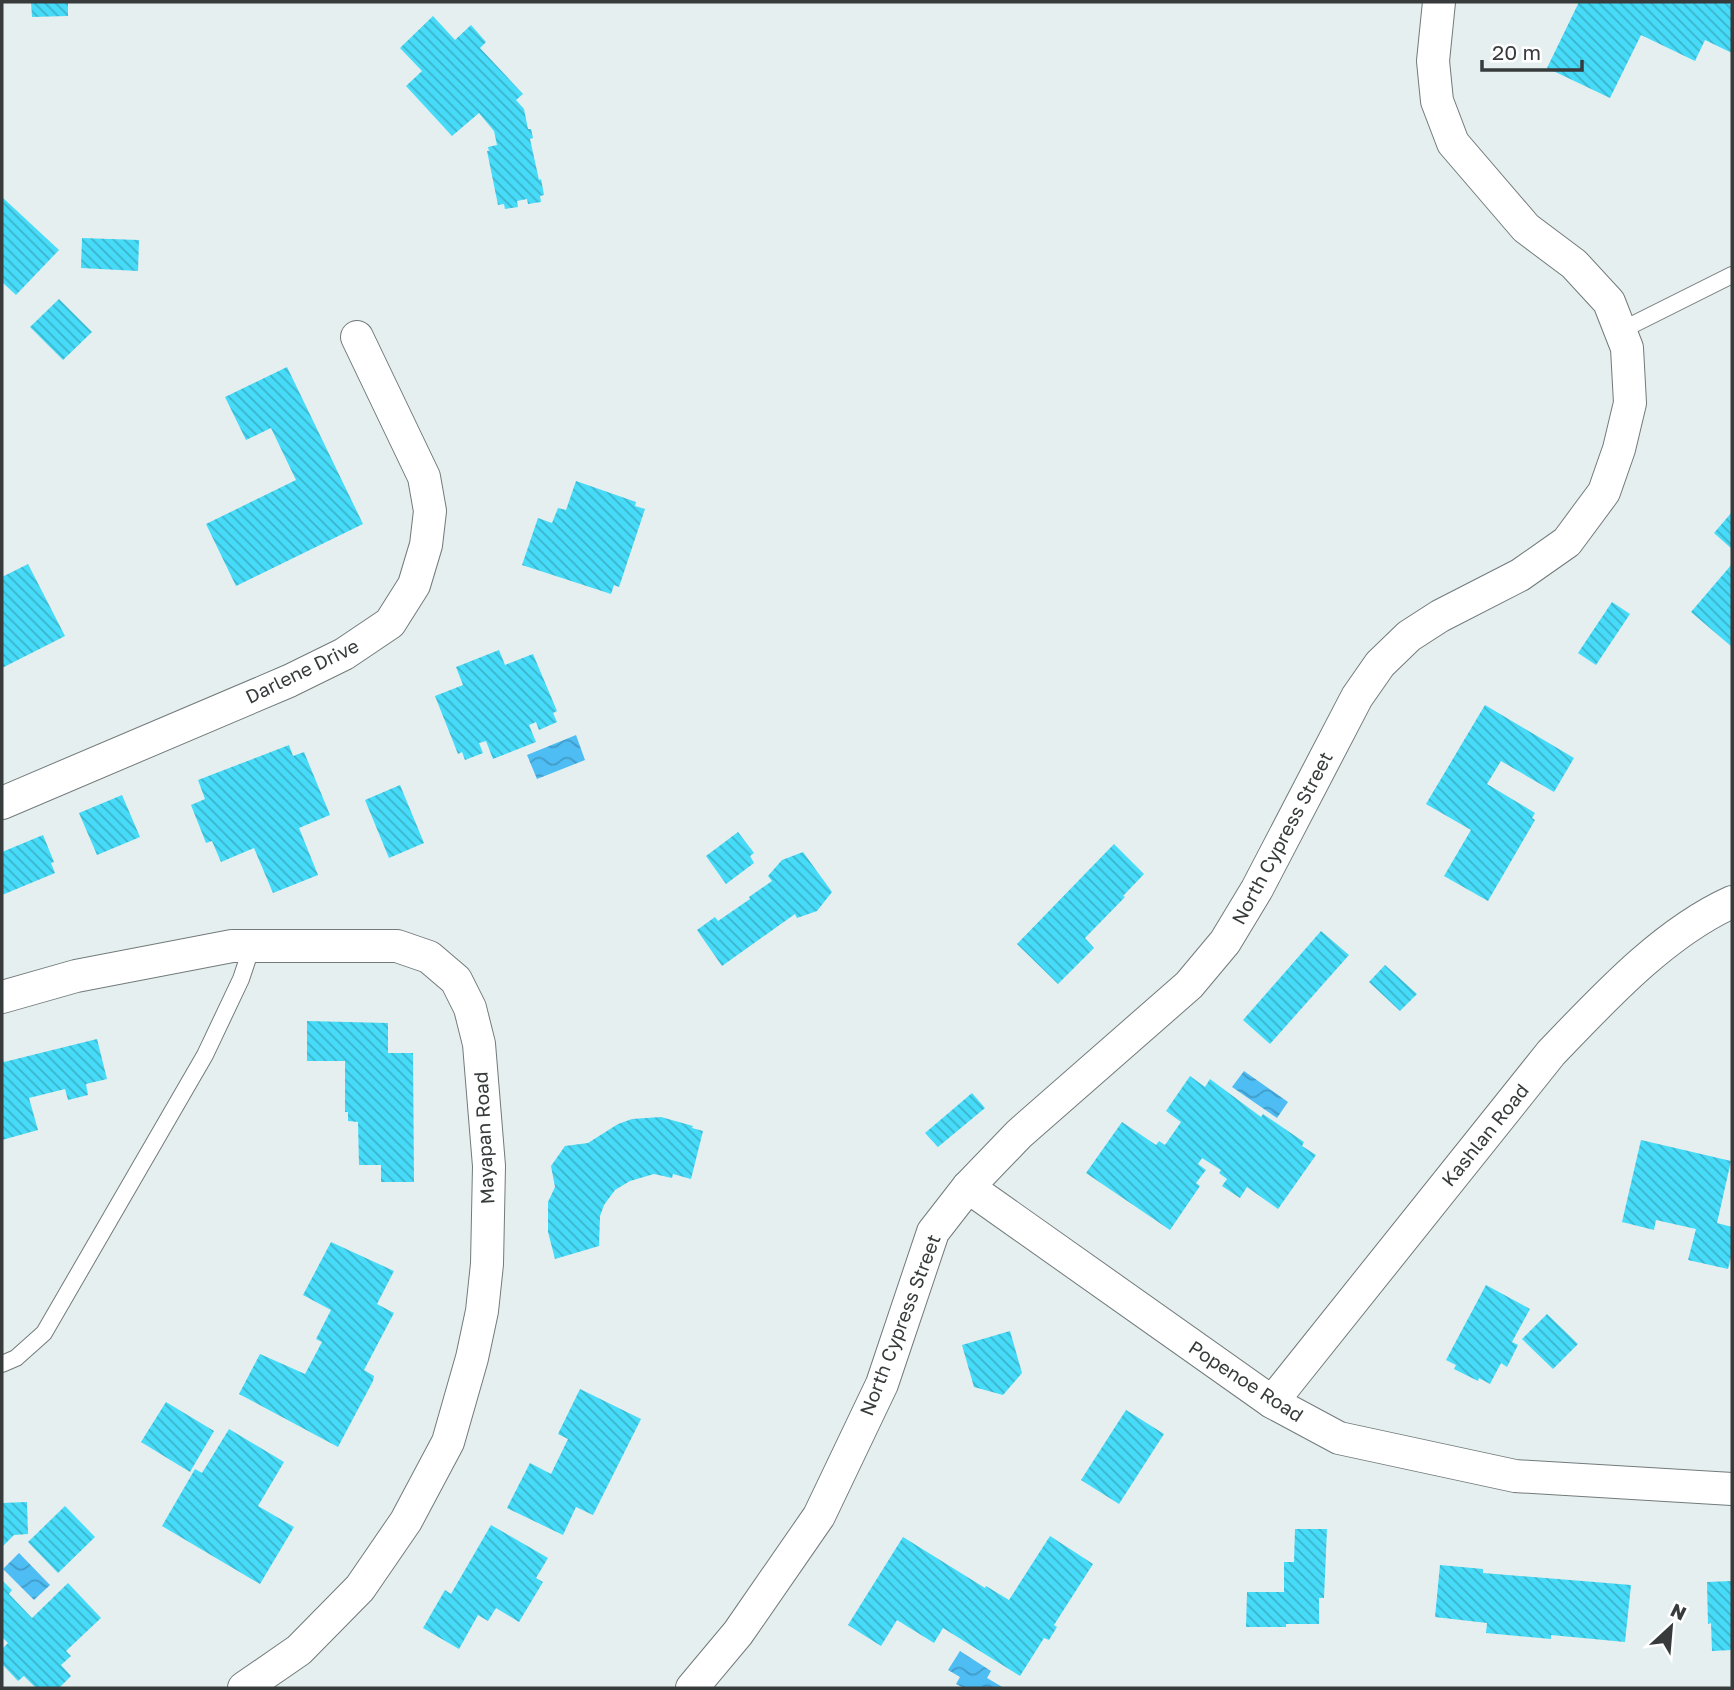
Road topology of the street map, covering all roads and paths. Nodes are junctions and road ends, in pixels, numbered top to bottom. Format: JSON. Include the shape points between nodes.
{"nodes":[{"id":1,"x":1439,"y":2,"type":"edge"},
{"id":2,"x":1732,"y":275,"type":"edge"},
{"id":3,"x":1620,"y":331,"type":"junction"},
{"id":4,"x":357,"y":337,"type":"dead end"},
{"id":5,"x":2,"y":803,"type":"edge"},
{"id":6,"x":1732,"y":902,"type":"edge"},
{"id":7,"x":252,"y":946,"type":"junction"},
{"id":8,"x":2,"y":997,"type":"edge"},
{"id":9,"x":968,"y":1187,"type":"junction"},
{"id":10,"x":2,"y":1364,"type":"edge"},
{"id":11,"x":1272,"y":1402,"type":"junction"},
{"id":12,"x":1732,"y":1489,"type":"edge"},
{"id":13,"x":244,"y":1688,"type":"edge"},
{"id":14,"x":692,"y":1688,"type":"edge"}],
"edges":[{"from":1,"to":3,"type":"street","name":"North Cypress Street","via":[[1435,88],[1453,143],[1526,228],[1574,264],[1609,302]]},
{"from":2,"to":3,"type":"lane"},
{"from":3,"to":9,"type":"street","name":"North Cypress Street","via":[[1627,348],[1629,403],[1619,449],[1604,492],[1567,542],[1520,575],[1409,636],[1380,664],[1357,697],[1225,942],[1189,985],[1019,1134]]},
{"from":4,"to":5,"type":"street","name":"Darlene Drive","via":[[424,477],[430,511],[414,586],[390,623],[344,654],[289,681]]},
{"from":6,"to":11,"type":"street","name":"Kashlan Road","via":[[1656,952],[1550,1053]]},
{"from":7,"to":8,"type":"street","name":"Mayapan Road","via":[[76,976]]},
{"from":7,"to":10,"type":"lane","via":[[205,1055],[44,1333]]},
{"from":7,"to":13,"type":"street","name":"Mayapan Road","via":[[397,946],[429,957],[456,980],[470,1008],[479,1044],[489,1166],[482,1311],[448,1442],[406,1521],[360,1588],[299,1650]]},
{"from":9,"to":11,"type":"street","name":"Popenoe Road"},
{"from":9,"to":14,"type":"street","name":"North Cypress Street","via":[[933,1232],[882,1384],[819,1516],[738,1633]]},
{"from":11,"to":12,"type":"street","name":"Popenoe Road","via":[[1339,1438],[1515,1476]]}]}
